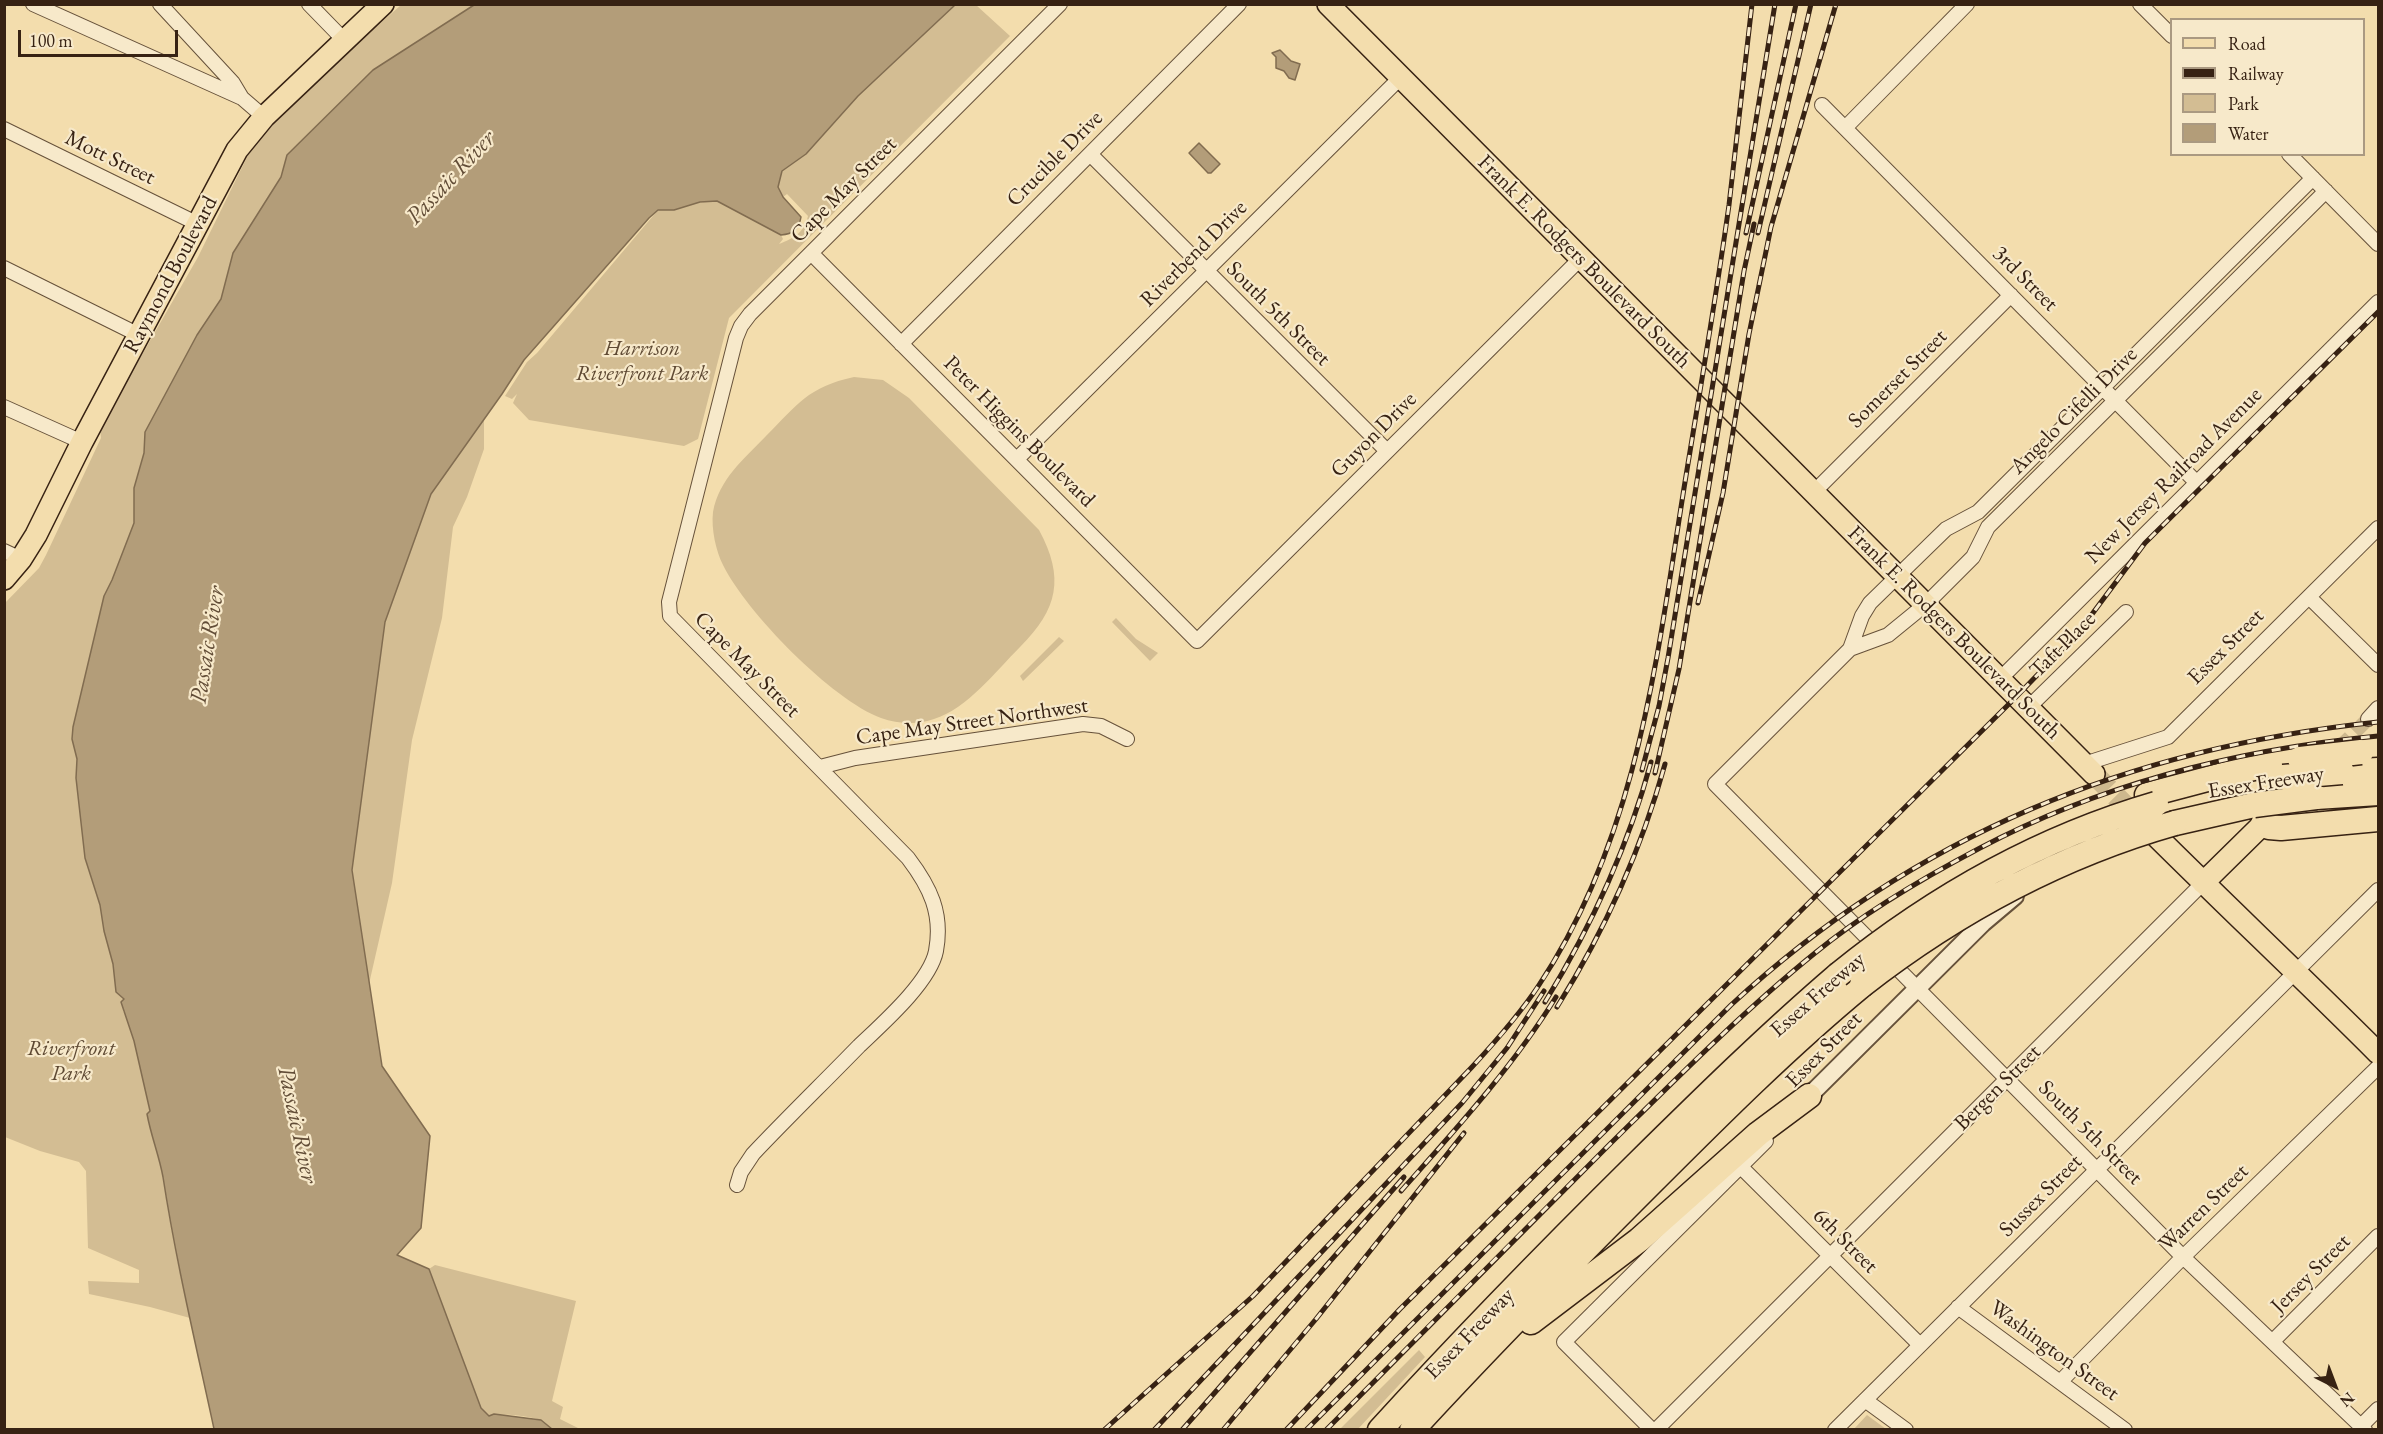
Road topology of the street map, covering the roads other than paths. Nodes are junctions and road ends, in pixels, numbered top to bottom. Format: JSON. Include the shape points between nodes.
{"nodes":[{"id":1,"x":33,"y":4,"type":"edge"},
{"id":2,"x":160,"y":4,"type":"edge"},
{"id":3,"x":309,"y":4,"type":"edge"},
{"id":4,"x":383,"y":4,"type":"edge"},
{"id":5,"x":1060,"y":4,"type":"edge"},
{"id":6,"x":1239,"y":4,"type":"edge"},
{"id":7,"x":1967,"y":4,"type":"edge"},
{"id":8,"x":2140,"y":4,"type":"edge"},
{"id":9,"x":1332,"y":9,"type":"edge"},
{"id":10,"x":2170,"y":34,"type":"edge"},
{"id":11,"x":345,"y":41,"type":"junction"},
{"id":12,"x":1400,"y":78,"type":"junction"},
{"id":13,"x":242,"y":98,"type":"junction"},
{"id":14,"x":1822,"y":105,"type":"dead end"},
{"id":15,"x":264,"y":117,"type":"junction"},
{"id":16,"x":1845,"y":128,"type":"junction"},
{"id":17,"x":4,"y":129,"type":"edge"},
{"id":18,"x":1090,"y":154,"type":"junction"},
{"id":19,"x":2291,"y":156,"type":"edge"},
{"id":20,"x":2313,"y":178,"type":"junction"},
{"id":21,"x":2326,"y":191,"type":"junction"},
{"id":22,"x":198,"y":224,"type":"junction"},
{"id":23,"x":2379,"y":244,"type":"edge"},
{"id":24,"x":811,"y":253,"type":"junction"},
{"id":25,"x":1580,"y":259,"type":"junction"},
{"id":26,"x":4,"y":268,"type":"edge"},
{"id":27,"x":1205,"y":272,"type":"junction"},
{"id":28,"x":2011,"y":295,"type":"junction"},
{"id":29,"x":2379,"y":302,"type":"edge"},
{"id":30,"x":140,"y":335,"type":"junction"},
{"id":31,"x":901,"y":344,"type":"junction"},
{"id":32,"x":2103,"y":387,"type":"junction"},
{"id":33,"x":2115,"y":399,"type":"junction"},
{"id":34,"x":4,"y":407,"type":"edge"},
{"id":35,"x":82,"y":442,"type":"junction"},
{"id":36,"x":1387,"y":451,"type":"junction"},
{"id":37,"x":1017,"y":459,"type":"junction"},
{"id":38,"x":2197,"y":483,"type":"junction"},
{"id":39,"x":1812,"y":490,"type":"junction"},
{"id":40,"x":2379,"y":528,"type":"edge"},
{"id":41,"x":13,"y":555,"type":"edge"},
{"id":42,"x":1898,"y":576,"type":"junction"},
{"id":43,"x":4,"y":579,"type":"edge"},
{"id":44,"x":2309,"y":597,"type":"junction"},
{"id":45,"x":1926,"y":604,"type":"junction"},
{"id":46,"x":2126,"y":612,"type":"dead end"},
{"id":47,"x":1197,"y":640,"type":"joint"},
{"id":48,"x":1850,"y":649,"type":"junction"},
{"id":49,"x":2379,"y":665,"type":"edge"},
{"id":50,"x":2000,"y":680,"type":"junction"},
{"id":51,"x":2028,"y":708,"type":"junction"},
{"id":52,"x":2379,"y":708,"type":"edge"},
{"id":53,"x":2368,"y":719,"type":"tunnel mouth"},
{"id":54,"x":1127,"y":739,"type":"dead end"},
{"id":55,"x":2360,"y":750,"type":"edge"},
{"id":56,"x":820,"y":767,"type":"junction"},
{"id":57,"x":2089,"y":769,"type":"joint"},
{"id":58,"x":2379,"y":770,"type":"edge"},
{"id":59,"x":1715,"y":784,"type":"joint"},
{"id":60,"x":2379,"y":794,"type":"edge"},
{"id":61,"x":2147,"y":806,"type":"junction"},
{"id":62,"x":2259,"y":814,"type":"junction"},
{"id":63,"x":2379,"y":819,"type":"edge"},
{"id":64,"x":2203,"y":883,"type":"junction"},
{"id":65,"x":2379,"y":890,"type":"edge"},
{"id":66,"x":2297,"y":972,"type":"junction"},
{"id":67,"x":1917,"y":990,"type":"junction"},
{"id":68,"x":2379,"y":1053,"type":"edge"},
{"id":69,"x":2379,"y":1067,"type":"edge"},
{"id":70,"x":2007,"y":1079,"type":"junction"},
{"id":71,"x":1809,"y":1096,"type":"junction"},
{"id":72,"x":1741,"y":1167,"type":"junction"},
{"id":73,"x":2097,"y":1170,"type":"junction"},
{"id":74,"x":737,"y":1185,"type":"dead end"},
{"id":75,"x":2379,"y":1236,"type":"edge"},
{"id":76,"x":1830,"y":1256,"type":"junction"},
{"id":77,"x":2183,"y":1257,"type":"junction"},
{"id":78,"x":1958,"y":1307,"type":"junction"},
{"id":79,"x":2272,"y":1341,"type":"junction"},
{"id":80,"x":1493,"y":1344,"type":"junction"},
{"id":81,"x":1920,"y":1345,"type":"junction"},
{"id":82,"x":2061,"y":1381,"type":"junction"},
{"id":83,"x":1865,"y":1400,"type":"junction"},
{"id":84,"x":2379,"y":1408,"type":"edge"},
{"id":85,"x":2363,"y":1428,"type":"edge"},
{"id":86,"x":1380,"y":1430,"type":"edge"},
{"id":87,"x":1412,"y":1430,"type":"edge"},
{"id":88,"x":1654,"y":1430,"type":"edge"},
{"id":89,"x":1834,"y":1430,"type":"edge"},
{"id":90,"x":1906,"y":1430,"type":"edge"},
{"id":91,"x":2125,"y":1430,"type":"edge"}],
"edges":[{"from":1,"to":13,"type":"street"},
{"from":2,"to":13,"type":"street","via":[[233,83]]},
{"from":3,"to":11,"type":"street"},
{"from":4,"to":11,"type":"main road","name":"Raymond Boulevard"},
{"from":5,"to":24,"type":"street","name":"Cape May Street"},
{"from":6,"to":18,"type":"street","name":"Crucible Drive"},
{"from":7,"to":16,"type":"street"},
{"from":8,"to":10,"type":"street"},
{"from":9,"to":12,"type":"main road","name":"Frank E. Rodgers Boulevard South"},
{"from":11,"to":15,"type":"main road","name":"Raymond Boulevard"},
{"from":12,"to":25,"type":"main road","name":"Frank E. Rodgers Boulevard South"},
{"from":12,"to":27,"type":"street","name":"Riverbend Drive"},
{"from":13,"to":15,"type":"street"},
{"from":14,"to":16,"type":"street","name":"3rd Street"},
{"from":15,"to":22,"type":"main road","name":"Raymond Boulevard","via":[[237,150]]},
{"from":16,"to":28,"type":"street","name":"3rd Street"},
{"from":17,"to":22,"type":"street","name":"Mott Street"},
{"from":18,"to":27,"type":"street","name":"South 5th Street"},
{"from":18,"to":31,"type":"street","name":"Crucible Drive"},
{"from":19,"to":20,"type":"street"},
{"from":20,"to":21,"type":"street"},
{"from":20,"to":32,"type":"street","name":"Angelo Cifelli Drive"},
{"from":21,"to":23,"type":"street"},
{"from":21,"to":33,"type":"street","name":"Angelo Cifelli Drive"},
{"from":22,"to":30,"type":"main road","name":"Raymond Boulevard"},
{"from":24,"to":31,"type":"street","name":"Peter Higgins Boulevard"},
{"from":24,"to":56,"type":"street","name":"Cape May Street","via":[[750,314],[738,332],[669,609],[674,622]]},
{"from":25,"to":36,"type":"street","name":"Guyon Drive"},
{"from":25,"to":39,"type":"main road","name":"Frank E. Rodgers Boulevard South"},
{"from":26,"to":30,"type":"street"},
{"from":27,"to":36,"type":"street","name":"South 5th Street"},
{"from":27,"to":37,"type":"street","name":"Riverbend Drive"},
{"from":28,"to":32,"type":"street","name":"3rd Street"},
{"from":28,"to":39,"type":"street","name":"Somerset Street"},
{"from":29,"to":38,"type":"street","name":"New Jersey Railroad Avenue"},
{"from":30,"to":35,"type":"main road","name":"Raymond Boulevard"},
{"from":31,"to":37,"type":"street","name":"Peter Higgins Boulevard"},
{"from":32,"to":33,"type":"street","name":"3rd Street"},
{"from":32,"to":42,"type":"street","name":"Angelo Cifelli Drive","via":[[1978,512],[1946,529]]},
{"from":33,"to":38,"type":"street","name":"3rd Street"},
{"from":33,"to":45,"type":"street","name":"Angelo Cifelli Drive","via":[[1988,527],[1973,557]]},
{"from":34,"to":35,"type":"street"},
{"from":35,"to":41,"type":"main road","name":"Raymond Boulevard","via":[[36,535]]},
{"from":36,"to":47,"type":"street","name":"Guyon Drive"},
{"from":37,"to":47,"type":"street","name":"Peter Higgins Boulevard"},
{"from":38,"to":50,"type":"street","name":"New Jersey Railroad Avenue"},
{"from":39,"to":42,"type":"main road","name":"Frank E. Rodgers Boulevard South"},
{"from":40,"to":44,"type":"street","name":"Essex Street"},
{"from":41,"to":43,"type":"main road","name":"Raymond Boulevard"},
{"from":42,"to":45,"type":"main road","name":"Frank E. Rodgers Boulevard South"},
{"from":42,"to":48,"type":"street","name":"Angelo Cifelli Drive","via":[[1866,609]]},
{"from":44,"to":49,"type":"street"},
{"from":44,"to":57,"type":"street","name":"Essex Street","via":[[2168,737]]},
{"from":45,"to":48,"type":"street","name":"Angelo Cifelli Drive","via":[[1888,635]]},
{"from":45,"to":50,"type":"main road","name":"Frank E. Rodgers Boulevard South"},
{"from":46,"to":51,"type":"street","name":"Taft Place"},
{"from":48,"to":59,"type":"street","name":"Angelo Cifelli Drive"},
{"from":50,"to":51,"type":"main road","name":"Frank E. Rodgers Boulevard South"},
{"from":51,"to":57,"type":"main road","name":"Frank E. Rodgers Boulevard South"},
{"from":52,"to":53,"type":"street"},
{"from":54,"to":56,"type":"street","name":"Cape May Street Northwest","via":[[1101,726],[1083,724],[855,758]]},
{"from":55,"to":61,"type":"highway","bridge":true,"via":[[2224,774]]},
{"from":55,"to":62,"type":"street","name":"Bergen Street"},
{"from":56,"to":74,"type":"street","name":"Cape May Street","via":[[925,880],[936,903],[936,951],[930,969],[901,1004],[753,1154]]},
{"from":58,"to":61,"type":"highway","name":"Essex Freeway","bridge":true,"via":[[2283,777]]},
{"from":59,"to":67,"type":"street","name":"South 5th Street"},
{"from":60,"to":62,"type":"highway","name":"Essex Freeway","bridge":true,"via":[[2316,797]]},
{"from":61,"to":64,"type":"main road"},
{"from":61,"to":67,"type":"street","name":"Essex Street","via":[[2120,834],[2046,874],[2007,902]]},
{"from":61,"to":86,"type":"highway","name":"Essex Freeway","bridge":true,"via":[[2016,858],[1932,906],[1838,975],[1621,1180]]},
{"from":62,"to":63,"type":"highway","via":[[2272,828]]},
{"from":62,"to":64,"type":"main road","name":"Bergen Street"},
{"from":62,"to":80,"type":"highway","name":"Essex Freeway","bridge":true,"via":[[2175,823],[2080,855],[1993,896],[1925,938],[1862,985],[1792,1047]]},
{"from":64,"to":66,"type":"main road"},
{"from":64,"to":70,"type":"street","name":"Bergen Street"},
{"from":65,"to":66,"type":"street","name":"Sussex Street"},
{"from":66,"to":68,"type":"main road"},
{"from":66,"to":73,"type":"street","name":"Sussex Street"},
{"from":67,"to":70,"type":"street","name":"South 5th Street"},
{"from":67,"to":71,"type":"street","name":"Essex Street"},
{"from":69,"to":77,"type":"street","name":"Warren Street"},
{"from":70,"to":73,"type":"street","name":"South 5th Street"},
{"from":70,"to":76,"type":"street","name":"Bergen Street"},
{"from":71,"to":72,"type":"street","name":"Essex Street"},
{"from":71,"to":80,"type":"highway","via":[[1758,1134],[1626,1250],[1523,1328]]},
{"from":72,"to":76,"type":"street","name":"6th Street"},
{"from":72,"to":88,"type":"street","name":"Essex Street","via":[[1564,1342]]},
{"from":73,"to":77,"type":"street","name":"South 5th Street"},
{"from":73,"to":78,"type":"street","name":"Sussex Street"},
{"from":75,"to":79,"type":"street","name":"Jersey Street"},
{"from":76,"to":81,"type":"street","name":"6th Street"},
{"from":76,"to":88,"type":"street","name":"Bergen Street"},
{"from":77,"to":79,"type":"street","name":"South 5th Street"},
{"from":77,"to":82,"type":"street","name":"Warren Street"},
{"from":78,"to":81,"type":"street","name":"Sussex Street"},
{"from":78,"to":82,"type":"street","name":"Washington Street"},
{"from":79,"to":85,"type":"street","name":"South 5th Street"},
{"from":80,"to":87,"type":"highway","name":"Essex Freeway"},
{"from":81,"to":83,"type":"street","name":"Sussex Street"},
{"from":82,"to":91,"type":"street","name":"Washington Street"},
{"from":83,"to":89,"type":"street","name":"Sussex Street"},
{"from":83,"to":90,"type":"street"},
{"from":84,"to":85,"type":"street"}]}
